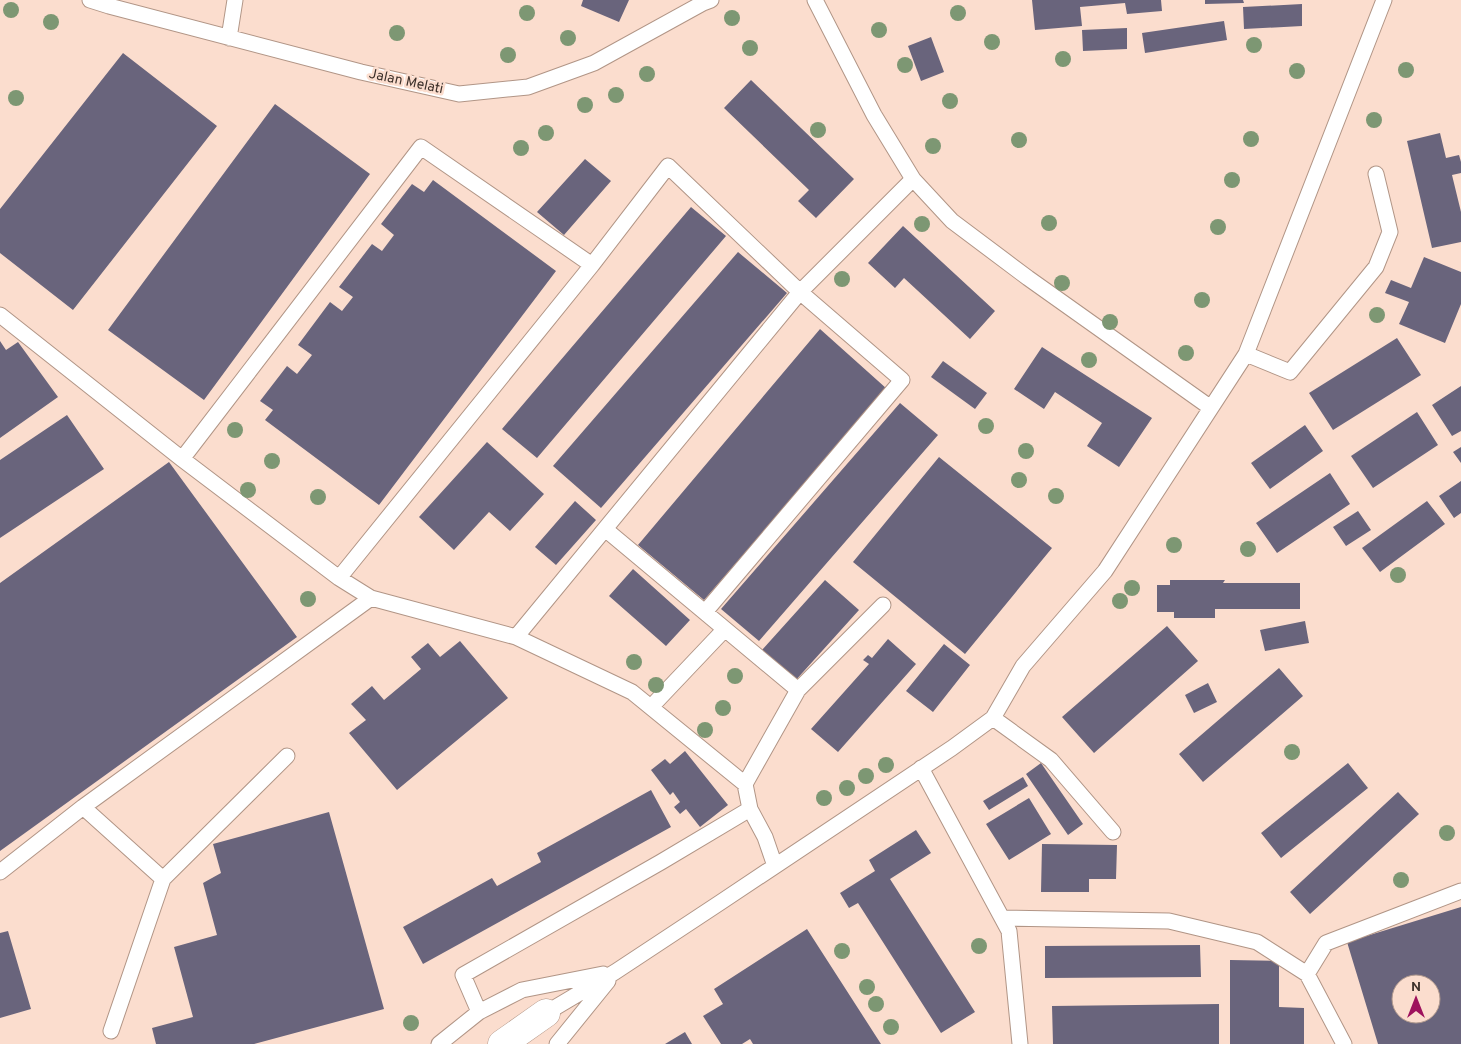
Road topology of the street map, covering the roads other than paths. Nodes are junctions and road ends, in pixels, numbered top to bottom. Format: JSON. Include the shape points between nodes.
{"nodes":[{"id":1,"x":90,"y":0,"type":"edge"},
{"id":2,"x":235,"y":0,"type":"edge"},
{"id":3,"x":815,"y":0,"type":"edge"},
{"id":4,"x":1384,"y":0,"type":"edge"},
{"id":5,"x":706,"y":1,"type":"edge"},
{"id":6,"x":228,"y":38,"type":"junction"},
{"id":7,"x":1376,"y":174,"type":"dead end"},
{"id":8,"x":913,"y":179,"type":"junction"},
{"id":9,"x":592,"y":265,"type":"junction"},
{"id":10,"x":800,"y":292,"type":"junction"},
{"id":11,"x":0,"y":314,"type":"edge"},
{"id":12,"x":1246,"y":354,"type":"junction"},
{"id":13,"x":1210,"y":408,"type":"junction"},
{"id":14,"x":182,"y":459,"type":"junction"},
{"id":15,"x":605,"y":529,"type":"junction"},
{"id":16,"x":339,"y":578,"type":"junction"},
{"id":17,"x":371,"y":598,"type":"junction"},
{"id":18,"x":883,"y":605,"type":"dead end"},
{"id":19,"x":704,"y":612,"type":"junction"},
{"id":20,"x":725,"y":629,"type":"junction"},
{"id":21,"x":516,"y":637,"type":"junction"},
{"id":22,"x":798,"y":690,"type":"junction"},
{"id":23,"x":651,"y":707,"type":"junction"},
{"id":24,"x":993,"y":718,"type":"junction"},
{"id":25,"x":286,"y":756,"type":"dead end"},
{"id":26,"x":921,"y":768,"type":"junction"},
{"id":27,"x":745,"y":784,"type":"junction"},
{"id":28,"x":82,"y":807,"type":"junction"},
{"id":29,"x":750,"y":809,"type":"junction"},
{"id":30,"x":1114,"y":832,"type":"dead end"},
{"id":31,"x":775,"y":866,"type":"junction"},
{"id":32,"x":0,"y":872,"type":"edge"},
{"id":33,"x":163,"y":879,"type":"junction"},
{"id":34,"x":1461,"y":891,"type":"edge"},
{"id":35,"x":1002,"y":918,"type":"junction"},
{"id":36,"x":615,"y":972,"type":"junction"},
{"id":37,"x":1307,"y":974,"type":"junction"},
{"id":38,"x":479,"y":1012,"type":"junction"},
{"id":39,"x":546,"y":1013,"type":"joint"},
{"id":40,"x":111,"y":1031,"type":"dead end"},
{"id":41,"x":439,"y":1044,"type":"edge"},
{"id":42,"x":502,"y":1044,"type":"edge"},
{"id":43,"x":556,"y":1044,"type":"edge"},
{"id":44,"x":1020,"y":1044,"type":"edge"},
{"id":45,"x":1344,"y":1044,"type":"edge"}],
"edges":[{"from":1,"to":6,"type":"lane","name":"Jalan Melati"},
{"from":2,"to":6,"type":"lane"},
{"from":3,"to":8,"type":"lane","via":[[874,115]]},
{"from":4,"to":12,"type":"lane"},
{"from":5,"to":6,"type":"lane","name":"Jalan Melati","via":[[594,63],[528,87],[459,94]]},
{"from":7,"to":12,"type":"lane","via":[[1390,232],[1376,267],[1290,372]]},
{"from":8,"to":10,"type":"lane"},
{"from":8,"to":13,"type":"lane","via":[[952,221]]},
{"from":9,"to":10,"type":"lane","via":[[668,166]]},
{"from":9,"to":14,"type":"lane","via":[[421,147]]},
{"from":9,"to":16,"type":"lane"},
{"from":10,"to":15,"type":"lane"},
{"from":10,"to":19,"type":"lane","via":[[902,380]]},
{"from":11,"to":14,"type":"lane"},
{"from":12,"to":13,"type":"lane"},
{"from":13,"to":24,"type":"lane","via":[[1105,571],[1023,666]]},
{"from":14,"to":16,"type":"lane"},
{"from":15,"to":19,"type":"lane"},
{"from":15,"to":21,"type":"lane"},
{"from":16,"to":17,"type":"lane"},
{"from":17,"to":21,"type":"lane"},
{"from":17,"to":28,"type":"lane"},
{"from":18,"to":22,"type":"lane"},
{"from":19,"to":20,"type":"lane"},
{"from":20,"to":22,"type":"lane"},
{"from":20,"to":23,"type":"lane"},
{"from":21,"to":23,"type":"lane","via":[[632,692]]},
{"from":22,"to":27,"type":"lane"},
{"from":23,"to":27,"type":"lane"},
{"from":24,"to":26,"type":"lane"},
{"from":24,"to":30,"type":"lane","via":[[1051,760]]},
{"from":25,"to":33,"type":"lane"},
{"from":26,"to":31,"type":"lane"},
{"from":26,"to":35,"type":"lane"},
{"from":27,"to":29,"type":"lane"},
{"from":28,"to":32,"type":"lane"},
{"from":28,"to":33,"type":"lane"},
{"from":29,"to":31,"type":"lane"},
{"from":29,"to":38,"type":"lane","via":[[463,975]]},
{"from":31,"to":36,"type":"lane"},
{"from":33,"to":40,"type":"lane"},
{"from":34,"to":37,"type":"lane","via":[[1326,943]]},
{"from":35,"to":37,"type":"lane","via":[[1169,921],[1257,942]]},
{"from":35,"to":44,"type":"lane","via":[[1009,931]]},
{"from":36,"to":38,"type":"lane","via":[[522,990]]},
{"from":36,"to":39,"type":"lane"},
{"from":36,"to":43,"type":"lane"},
{"from":37,"to":45,"type":"lane"},
{"from":38,"to":41,"type":"lane"},
{"from":39,"to":42,"type":"street"}]}
